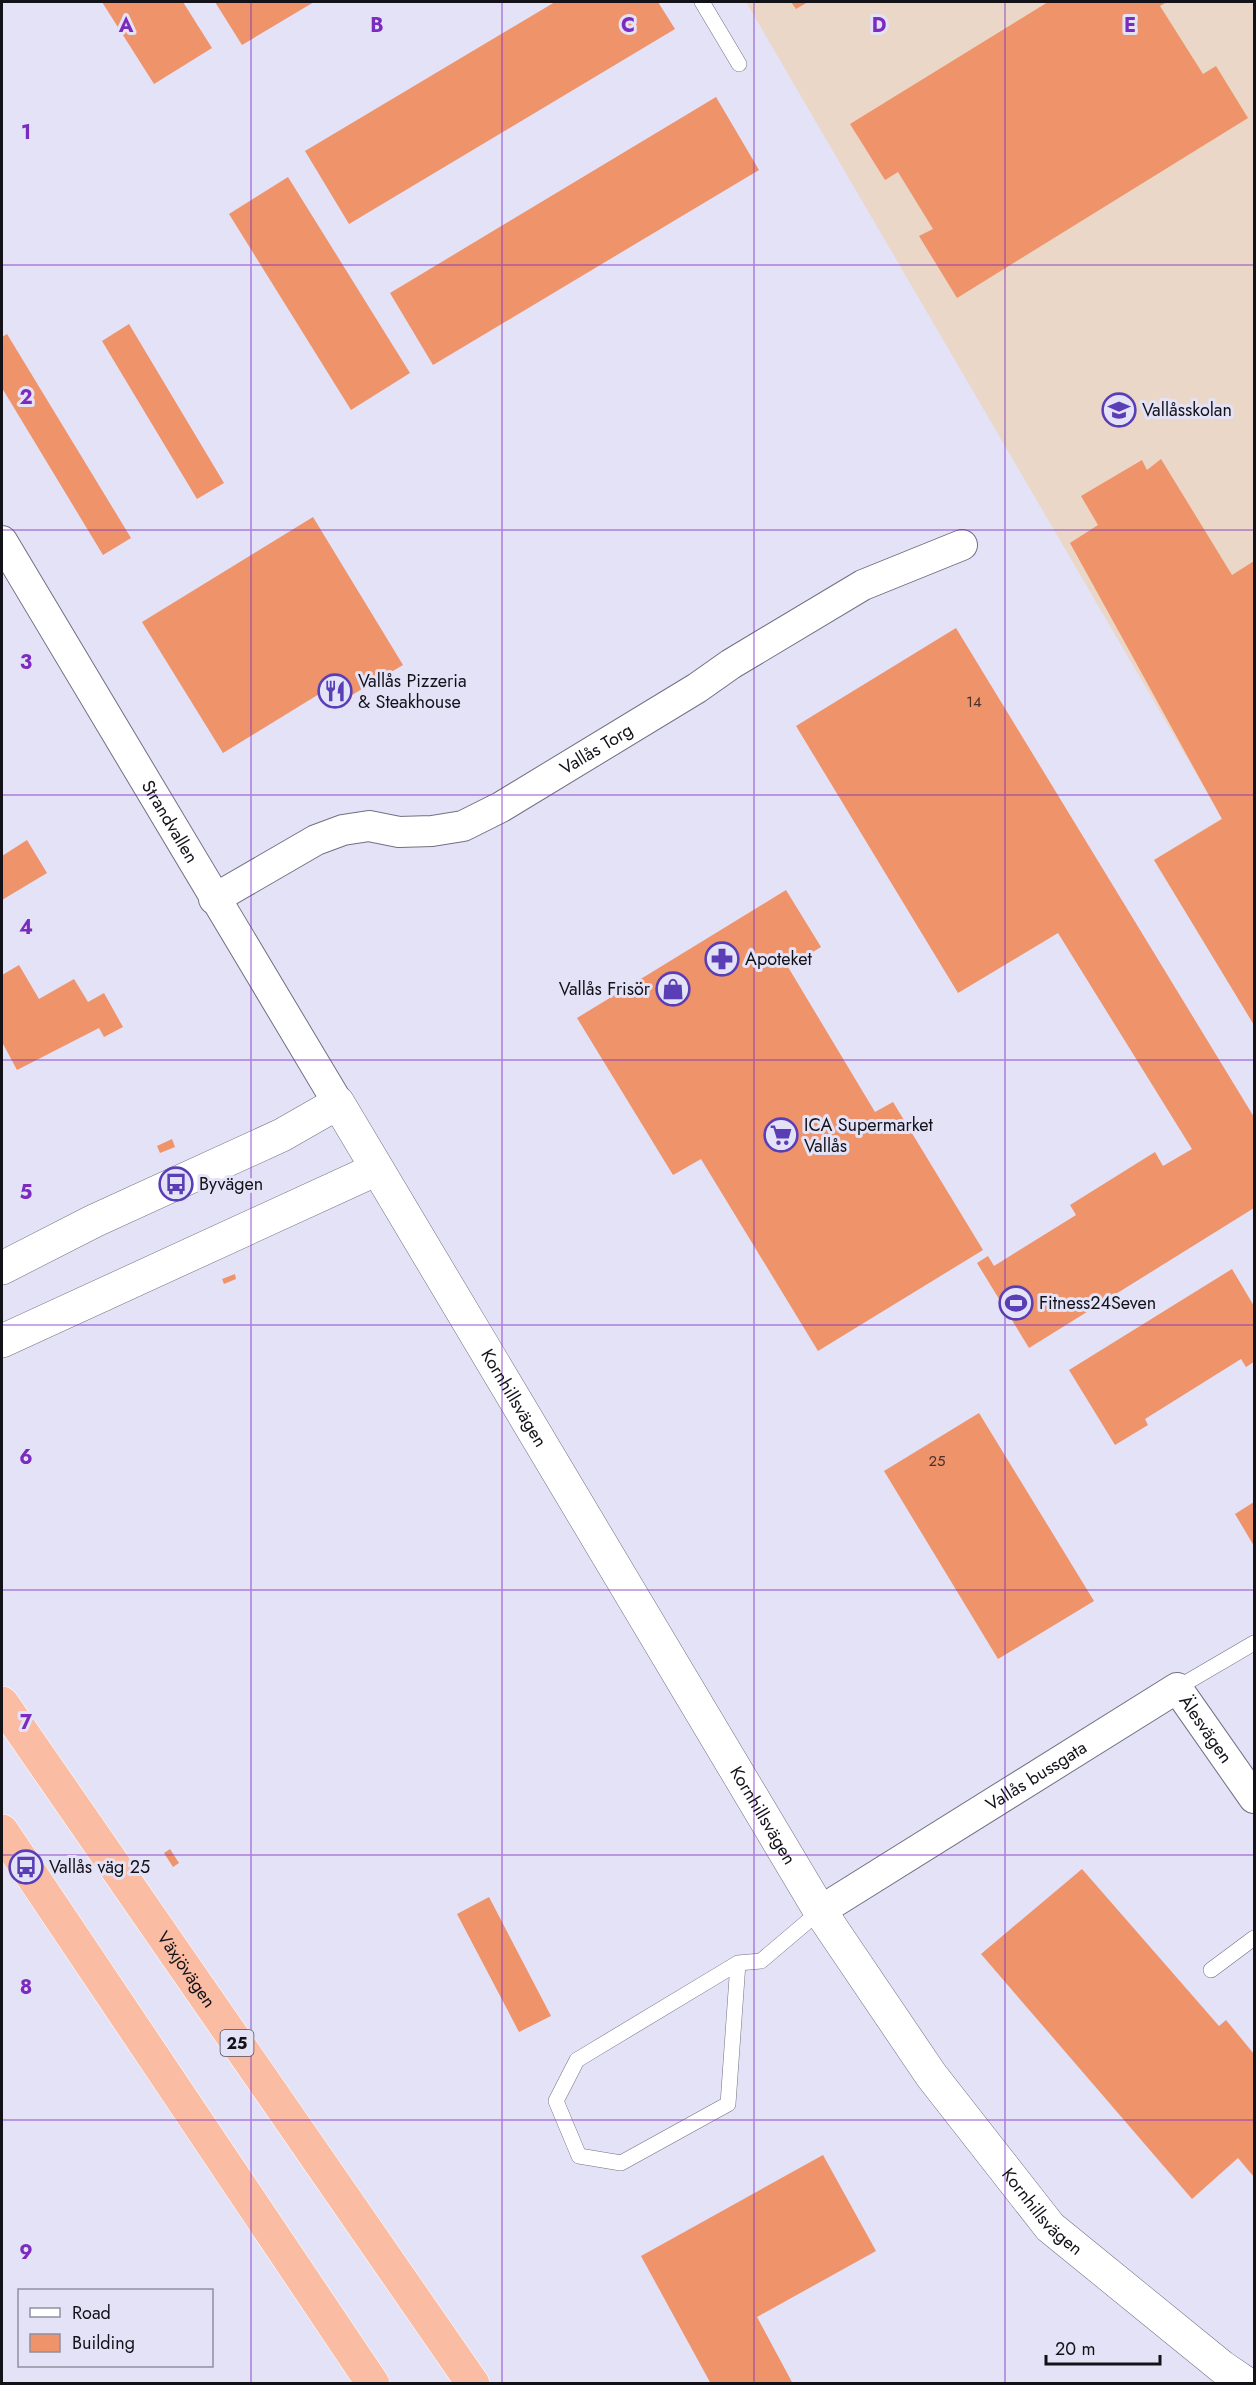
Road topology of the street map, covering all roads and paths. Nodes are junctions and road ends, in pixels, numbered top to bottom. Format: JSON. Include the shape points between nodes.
{"nodes":[{"id":1,"x":702,"y":2,"type":"edge"},
{"id":2,"x":739,"y":64,"type":"dead end"},
{"id":3,"x":2,"y":542,"type":"edge"},
{"id":4,"x":963,"y":545,"type":"dead end"},
{"id":5,"x":214,"y":899,"type":"junction"},
{"id":6,"x":338,"y":1103,"type":"junction"},
{"id":7,"x":377,"y":1169,"type":"junction"},
{"id":8,"x":2,"y":1268,"type":"edge"},
{"id":9,"x":2,"y":1341,"type":"edge"},
{"id":10,"x":1254,"y":1643,"type":"edge"},
{"id":11,"x":1177,"y":1688,"type":"junction"},
{"id":12,"x":2,"y":1703,"type":"edge"},
{"id":13,"x":1254,"y":1798,"type":"edge"},
{"id":14,"x":2,"y":1831,"type":"edge"},
{"id":15,"x":820,"y":1911,"type":"junction"},
{"id":16,"x":1254,"y":1938,"type":"edge"},
{"id":17,"x":738,"y":1963,"type":"junction"},
{"id":18,"x":1211,"y":1970,"type":"dead end"},
{"id":19,"x":373,"y":2384,"type":"edge"},
{"id":20,"x":473,"y":2384,"type":"edge"},
{"id":21,"x":1247,"y":2384,"type":"edge"}],
"edges":[{"from":1,"to":2,"type":"lane"},
{"from":3,"to":5,"type":"street","name":"Strandvallen"},
{"from":4,"to":5,"type":"street","name":"Vallås Torg","via":[[863,585],[501,807],[463,826],[432,831],[399,832],[369,826],[343,830],[316,840]]},
{"from":5,"to":6,"type":"street","name":"Strandvallen"},
{"from":6,"to":7,"type":"street","name":"Kornhillsvägen"},
{"from":6,"to":8,"type":"street","via":[[282,1134]]},
{"from":7,"to":9,"type":"street"},
{"from":7,"to":15,"type":"street","name":"Kornhillsvägen"},
{"from":10,"to":11,"type":"lane","name":"Vallås bussgata"},
{"from":11,"to":13,"type":"street","name":"Älesvägen"},
{"from":11,"to":15,"type":"street","name":"Vallås bussgata"},
{"from":12,"to":20,"type":"highway","name":"Växjövägen","number":"25"},
{"from":14,"to":19,"type":"highway"},
{"from":15,"to":17,"type":"lane","via":[[761,1961]]},
{"from":15,"to":21,"type":"street","name":"Kornhillsvägen","via":[[931,2075],[1050,2227]]},
{"from":16,"to":18,"type":"lane"},
{"from":17,"to":17,"type":"lane","via":[[577,2060],[556,2101],[579,2156],[621,2163],[728,2104]]}]}
